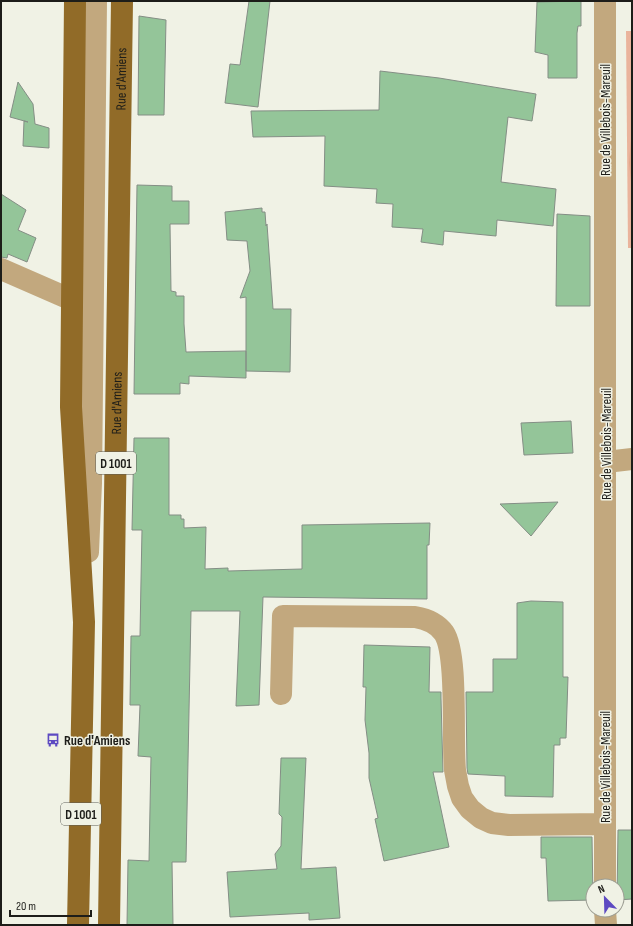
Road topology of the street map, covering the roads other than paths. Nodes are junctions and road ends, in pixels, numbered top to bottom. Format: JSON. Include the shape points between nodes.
{"nodes":[{"id":1,"x":74,"y":1,"type":"edge"},
{"id":2,"x":96,"y":1,"type":"edge"},
{"id":3,"x":122,"y":1,"type":"edge"},
{"id":4,"x":605,"y":1,"type":"edge"},
{"id":5,"x":1,"y":269,"type":"edge"},
{"id":6,"x":72,"y":300,"type":"junction"},
{"id":7,"x":632,"y":459,"type":"edge"},
{"id":8,"x":606,"y":462,"type":"junction"},
{"id":9,"x":84,"y":622,"type":"junction"},
{"id":10,"x":281,"y":694,"type":"dead end"},
{"id":11,"x":605,"y":824,"type":"junction"},
{"id":12,"x":605,"y":878,"type":"edge"},
{"id":13,"x":78,"y":925,"type":"edge"},
{"id":14,"x":109,"y":925,"type":"edge"}],
"edges":[{"from":1,"to":6,"type":"main road","name":"Rue d'Amiens","number":"D 1001"},
{"from":2,"to":9,"type":"street","name":"Rue d'Amiens","via":[[90,482]]},
{"from":3,"to":14,"type":"main road","name":"Rue d'Amiens","number":"D 1001"},
{"from":4,"to":8,"type":"street","name":"Rue de Villebois-Mareuil"},
{"from":5,"to":6,"type":"street"},
{"from":6,"to":9,"type":"main road","name":"Rue d'Amiens","number":"D 1001","via":[[71,431]]},
{"from":7,"to":8,"type":"street"},
{"from":8,"to":11,"type":"street","name":"Rue de Villebois-Mareuil"},
{"from":9,"to":13,"type":"main road","name":"Rue d'Amiens","number":"D 1001"},
{"from":10,"to":11,"type":"street","via":[[283,616],[427,619],[444,632],[451,654],[455,770],[462,798],[470,809],[492,823],[509,825]]},
{"from":11,"to":12,"type":"street","name":"Rue de Villebois-Mareuil"}]}
